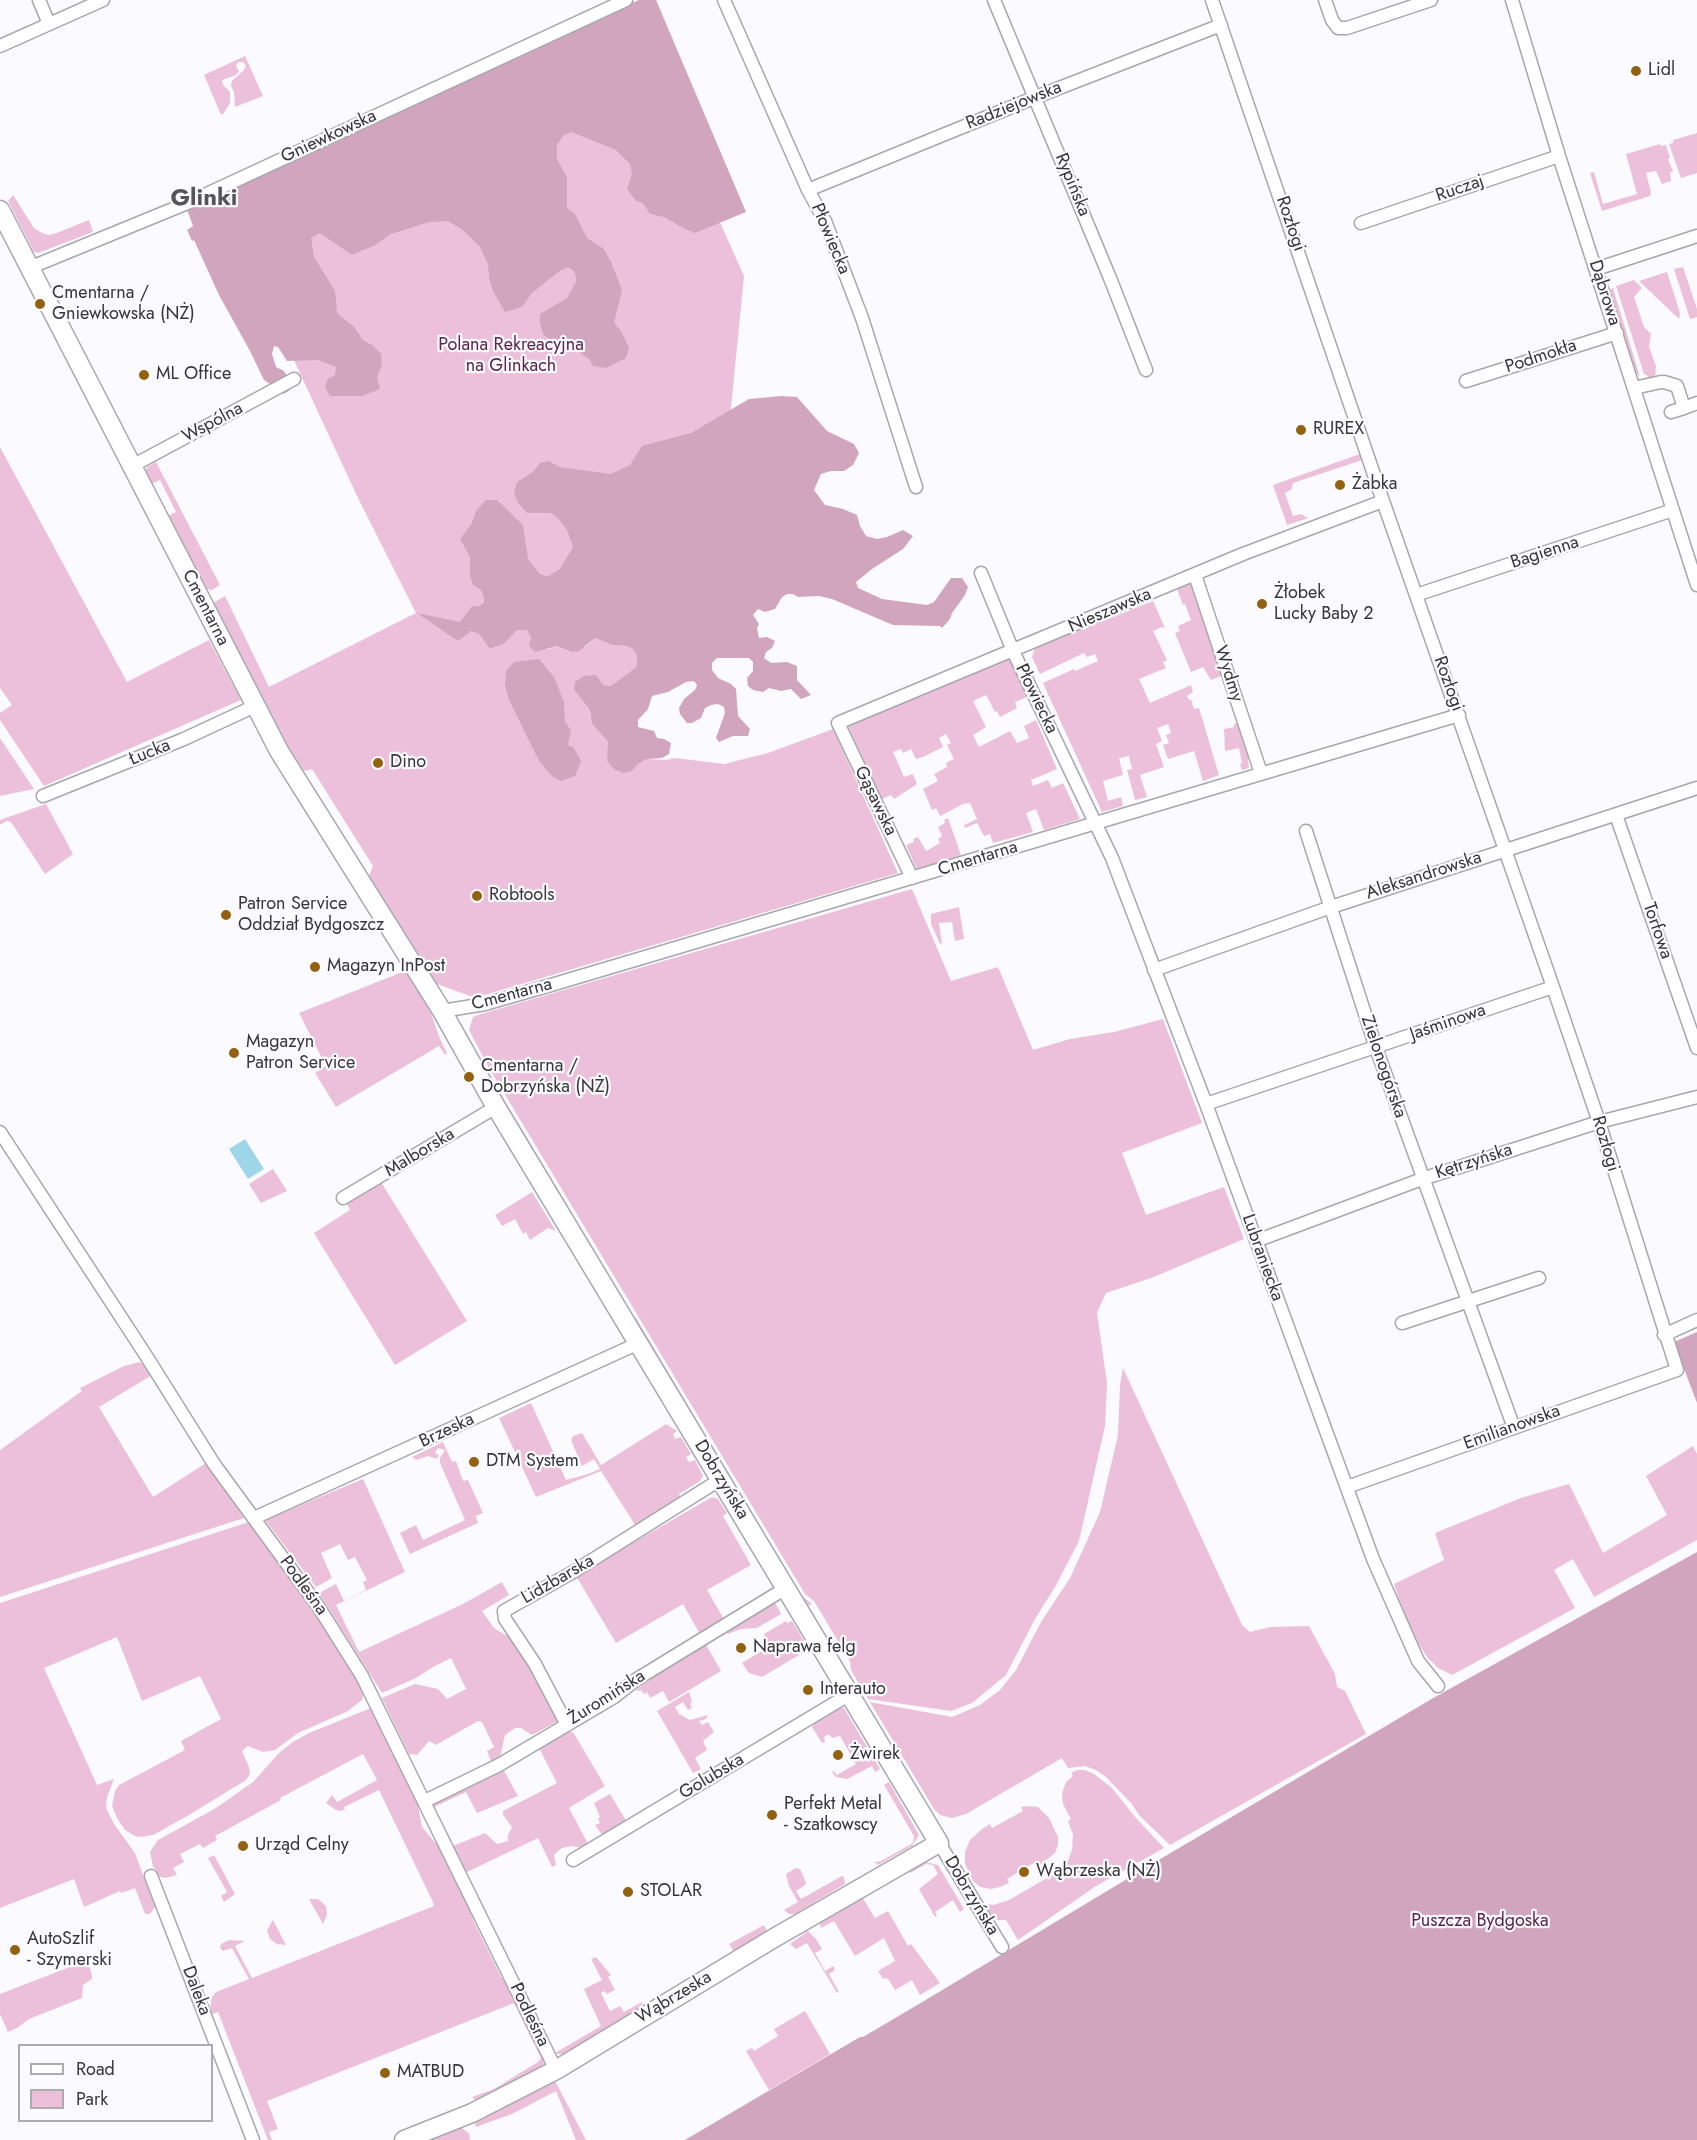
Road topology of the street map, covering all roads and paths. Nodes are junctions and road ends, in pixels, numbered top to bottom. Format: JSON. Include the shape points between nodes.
{"nodes":[{"id":1,"x":39,"y":0,"type":"edge"},
{"id":2,"x":103,"y":0,"type":"edge"},
{"id":3,"x":626,"y":0,"type":"edge"},
{"id":4,"x":724,"y":0,"type":"edge"},
{"id":5,"x":994,"y":0,"type":"edge"},
{"id":6,"x":1212,"y":0,"type":"edge"},
{"id":7,"x":1325,"y":0,"type":"edge"},
{"id":8,"x":1431,"y":0,"type":"edge"},
{"id":9,"x":1512,"y":0,"type":"edge"},
{"id":10,"x":50,"y":24,"type":"junction"},
{"id":11,"x":1221,"y":25,"type":"junction"},
{"id":12,"x":0,"y":46,"type":"edge"},
{"id":13,"x":1036,"y":97,"type":"junction"},
{"id":14,"x":1559,"y":156,"type":"junction"},
{"id":15,"x":808,"y":190,"type":"junction"},
{"id":16,"x":0,"y":210,"type":"edge"},
{"id":17,"x":1361,"y":223,"type":"dead end"},
{"id":18,"x":1697,"y":236,"type":"edge"},
{"id":19,"x":29,"y":268,"type":"junction"},
{"id":20,"x":1596,"y":269,"type":"junction"},
{"id":21,"x":1617,"y":333,"type":"junction"},
{"id":22,"x":1146,"y":370,"type":"dead end"},
{"id":23,"x":294,"y":379,"type":"dead end"},
{"id":24,"x":1466,"y":381,"type":"dead end"},
{"id":25,"x":1634,"y":388,"type":"junction"},
{"id":26,"x":1697,"y":404,"type":"edge"},
{"id":27,"x":1684,"y":408,"type":"junction"},
{"id":28,"x":1671,"y":412,"type":"dead end"},
{"id":29,"x":132,"y":466,"type":"junction"},
{"id":30,"x":916,"y":487,"type":"dead end"},
{"id":31,"x":1383,"y":501,"type":"junction"},
{"id":32,"x":1673,"y":510,"type":"junction"},
{"id":33,"x":981,"y":573,"type":"dead end"},
{"id":34,"x":1195,"y":575,"type":"junction"},
{"id":35,"x":1697,"y":585,"type":"edge"},
{"id":36,"x":1416,"y":595,"type":"junction"},
{"id":37,"x":1013,"y":651,"type":"junction"},
{"id":38,"x":255,"y":706,"type":"junction"},
{"id":39,"x":1459,"y":715,"type":"junction"},
{"id":40,"x":838,"y":723,"type":"joint"},
{"id":41,"x":1261,"y":773,"type":"junction"},
{"id":42,"x":1697,"y":788,"type":"edge"},
{"id":43,"x":43,"y":796,"type":"dead end"},
{"id":44,"x":1616,"y":814,"type":"junction"},
{"id":45,"x":1096,"y":824,"type":"junction"},
{"id":46,"x":1306,"y":831,"type":"dead end"},
{"id":47,"x":1506,"y":849,"type":"junction"},
{"id":48,"x":912,"y":878,"type":"junction"},
{"id":49,"x":1331,"y":907,"type":"junction"},
{"id":50,"x":1154,"y":970,"type":"junction"},
{"id":51,"x":1553,"y":987,"type":"junction"},
{"id":52,"x":442,"y":1011,"type":"junction"},
{"id":53,"x":1376,"y":1048,"type":"junction"},
{"id":54,"x":1697,"y":1048,"type":"edge"},
{"id":55,"x":1697,"y":1097,"type":"edge"},
{"id":56,"x":1206,"y":1104,"type":"junction"},
{"id":57,"x":496,"y":1107,"type":"junction"},
{"id":58,"x":1599,"y":1122,"type":"junction"},
{"id":59,"x":0,"y":1132,"type":"edge"},
{"id":60,"x":1422,"y":1179,"type":"junction"},
{"id":61,"x":343,"y":1198,"type":"dead end"},
{"id":62,"x":1256,"y":1241,"type":"junction"},
{"id":63,"x":1539,"y":1278,"type":"dead end"},
{"id":64,"x":1468,"y":1301,"type":"junction"},
{"id":65,"x":1697,"y":1320,"type":"edge"},
{"id":66,"x":1402,"y":1323,"type":"dead end"},
{"id":67,"x":1664,"y":1335,"type":"junction"},
{"id":68,"x":639,"y":1343,"type":"junction"},
{"id":69,"x":1677,"y":1370,"type":"joint"},
{"id":70,"x":1514,"y":1428,"type":"junction"},
{"id":71,"x":721,"y":1479,"type":"junction"},
{"id":72,"x":1347,"y":1487,"type":"junction"},
{"id":73,"x":254,"y":1518,"type":"junction"},
{"id":74,"x":786,"y":1588,"type":"junction"},
{"id":75,"x":1438,"y":1686,"type":"dead end"},
{"id":76,"x":850,"y":1694,"type":"junction"},
{"id":77,"x":566,"y":1723,"type":"junction"},
{"id":78,"x":425,"y":1801,"type":"junction"},
{"id":79,"x":939,"y":1843,"type":"junction"},
{"id":80,"x":573,"y":1860,"type":"dead end"},
{"id":81,"x":152,"y":1876,"type":"dead end"},
{"id":82,"x":1002,"y":1947,"type":"dead end"},
{"id":83,"x":556,"y":2070,"type":"junction"},
{"id":84,"x":253,"y":2140,"type":"edge"},
{"id":85,"x":404,"y":2140,"type":"edge"}],
"edges":[{"from":1,"to":10,"type":"street"},
{"from":2,"to":10,"type":"street"},
{"from":3,"to":19,"type":"street","name":"Gniewkowska","via":[[184,204]]},
{"from":4,"to":15,"type":"street","name":"Płowiecka"},
{"from":5,"to":13,"type":"street","name":"Rypińska"},
{"from":6,"to":11,"type":"street","name":"Rozłogi"},
{"from":7,"to":8,"type":"street","via":[[1338,28],[1347,28]]},
{"from":9,"to":14,"type":"street","name":"Dąbrowa"},
{"from":10,"to":12,"type":"street"},
{"from":11,"to":13,"type":"street","name":"Radziejowska"},
{"from":11,"to":31,"type":"street","name":"Rozłogi"},
{"from":13,"to":15,"type":"street","name":"Radziejowska"},
{"from":13,"to":22,"type":"street","name":"Rypińska"},
{"from":14,"to":17,"type":"street","name":"Ruczaj"},
{"from":14,"to":20,"type":"street","name":"Dąbrowa"},
{"from":15,"to":30,"type":"street","name":"Płowiecka","via":[[825,221],[862,318]]},
{"from":16,"to":19,"type":"street","name":"Cmentarna"},
{"from":18,"to":20,"type":"street"},
{"from":19,"to":29,"type":"street","name":"Cmentarna"},
{"from":20,"to":21,"type":"street","name":"Dąbrowa"},
{"from":21,"to":24,"type":"street","name":"Podmokła"},
{"from":21,"to":25,"type":"street","name":"Dąbrowa"},
{"from":23,"to":29,"type":"street","name":"Wspólna"},
{"from":25,"to":27,"type":"street","via":[[1662,382],[1677,386]]},
{"from":25,"to":32,"type":"street","name":"Dąbrowa"},
{"from":26,"to":27,"type":"street"},
{"from":27,"to":28,"type":"street"},
{"from":29,"to":38,"type":"street","name":"Cmentarna"},
{"from":31,"to":34,"type":"street","name":"Nieszawska"},
{"from":31,"to":36,"type":"street","name":"Rozłogi"},
{"from":32,"to":35,"type":"street","name":"Dąbrowa"},
{"from":32,"to":36,"type":"street","name":"Bagienna"},
{"from":33,"to":37,"type":"street","name":"Płowiecka"},
{"from":34,"to":37,"type":"street","name":"Nieszawska"},
{"from":34,"to":41,"type":"street","name":"Wydmy"},
{"from":36,"to":39,"type":"street","name":"Rozłogi"},
{"from":37,"to":40,"type":"street","name":"Nieszawska"},
{"from":37,"to":45,"type":"street","name":"Płowiecka"},
{"from":38,"to":43,"type":"street","name":"Łucka"},
{"from":38,"to":52,"type":"street","name":"Cmentarna","via":[[279,751]]},
{"from":39,"to":41,"type":"street","name":"Cmentarna"},
{"from":39,"to":47,"type":"street","name":"Rozłogi"},
{"from":40,"to":48,"type":"street","name":"Gąsawska"},
{"from":41,"to":45,"type":"street","name":"Cmentarna"},
{"from":42,"to":44,"type":"street","name":"Aleksandrowska"},
{"from":44,"to":47,"type":"street","name":"Aleksandrowska"},
{"from":44,"to":54,"type":"street","name":"Torfowa"},
{"from":45,"to":48,"type":"street","name":"Cmentarna"},
{"from":45,"to":50,"type":"street","name":"Lubraniecka"},
{"from":46,"to":49,"type":"street","name":"Zielonogórska"},
{"from":47,"to":49,"type":"street","name":"Aleksandrowska"},
{"from":47,"to":51,"type":"street","name":"Rozłogi"},
{"from":48,"to":52,"type":"street","name":"Cmentarna","via":[[485,1004]]},
{"from":49,"to":50,"type":"street","name":"Aleksandrowska"},
{"from":49,"to":53,"type":"street","name":"Zielonogórska"},
{"from":50,"to":56,"type":"street","name":"Lubraniecka"},
{"from":51,"to":53,"type":"street","name":"Jaśminowa"},
{"from":51,"to":58,"type":"street","name":"Rozłogi"},
{"from":52,"to":57,"type":"street","name":"Dobrzyńska"},
{"from":53,"to":56,"type":"street","name":"Jaśminowa"},
{"from":53,"to":60,"type":"street","name":"Zielonogórska"},
{"from":55,"to":58,"type":"street","name":"Kętrzyńska"},
{"from":56,"to":62,"type":"street","name":"Lubraniecka"},
{"from":57,"to":61,"type":"street","name":"Malborska"},
{"from":57,"to":68,"type":"street","name":"Dobrzyńska"},
{"from":58,"to":60,"type":"street","name":"Kętrzyńska"},
{"from":58,"to":67,"type":"street","name":"Rozłogi"},
{"from":59,"to":73,"type":"street","name":"Podleśna","via":[[214,1464]]},
{"from":60,"to":62,"type":"street","name":"Kętrzyńska"},
{"from":60,"to":64,"type":"street","name":"Zielonogórska"},
{"from":62,"to":72,"type":"street","name":"Lubraniecka"},
{"from":63,"to":64,"type":"street"},
{"from":64,"to":66,"type":"street"},
{"from":64,"to":70,"type":"street","name":"Zielonogórska"},
{"from":65,"to":67,"type":"street"},
{"from":67,"to":69,"type":"street","name":"Rozłogi"},
{"from":68,"to":71,"type":"street","name":"Dobrzyńska"},
{"from":68,"to":73,"type":"street","name":"Brzeska"},
{"from":69,"to":70,"type":"street","name":"Emilianowska"},
{"from":70,"to":72,"type":"street","name":"Emilianowska"},
{"from":71,"to":74,"type":"street","name":"Dobrzyńska"},
{"from":71,"to":77,"type":"street","name":"Lidzbarska","via":[[504,1611]]},
{"from":72,"to":75,"type":"street","name":"Lubraniecka","via":[[1373,1559],[1418,1661]]},
{"from":73,"to":78,"type":"street","name":"Podleśna","via":[[363,1676]]},
{"from":74,"to":76,"type":"street","name":"Dobrzyńska"},
{"from":74,"to":77,"type":"street","name":"Żuromińska"},
{"from":76,"to":79,"type":"street","name":"Dobrzyńska"},
{"from":76,"to":80,"type":"street","name":"Golubska"},
{"from":77,"to":78,"type":"street","name":"Żuromińska","via":[[499,1765]]},
{"from":78,"to":83,"type":"street","name":"Podleśna"},
{"from":79,"to":82,"type":"street","name":"Dobrzyńska"},
{"from":79,"to":83,"type":"street","name":"Wąbrzeska"},
{"from":81,"to":84,"type":"street","name":"Daleka"},
{"from":83,"to":85,"type":"street","name":"Wąbrzeska","via":[[471,2113]]}]}
